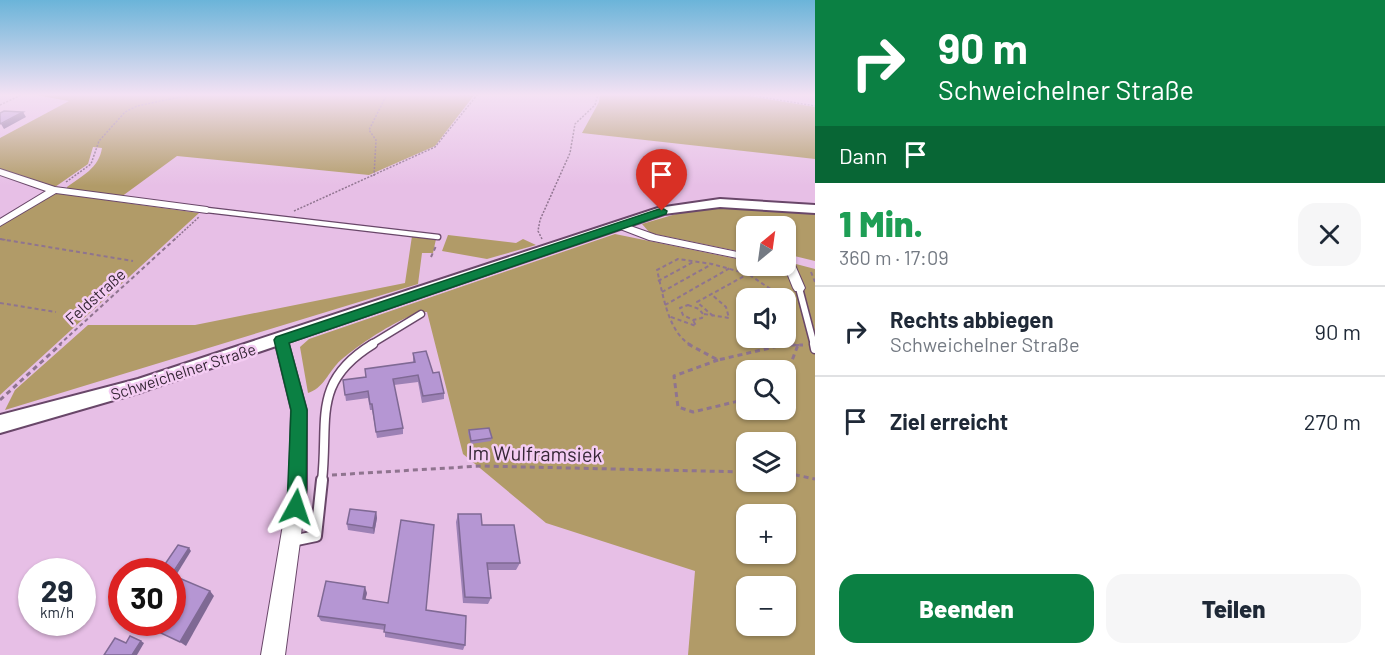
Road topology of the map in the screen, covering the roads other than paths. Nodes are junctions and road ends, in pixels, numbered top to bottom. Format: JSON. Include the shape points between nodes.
{"nodes":[{"id":1,"x":0,"y":172,"type":"edge"},
{"id":2,"x":54,"y":190,"type":"junction"},
{"id":3,"x":815,"y":209,"type":"edge"},
{"id":4,"x":207,"y":210,"type":"joint"},
{"id":5,"x":0,"y":223,"type":"edge"},
{"id":6,"x":619,"y":225,"type":"junction"},
{"id":7,"x":438,"y":237,"type":"dead end"},
{"id":8,"x":736,"y":255,"type":"edge"},
{"id":9,"x":793,"y":276,"type":"edge"},
{"id":10,"x":800,"y":294,"type":"joint"},
{"id":11,"x":421,"y":314,"type":"dead end"},
{"id":12,"x":281,"y":340,"type":"junction"},
{"id":13,"x":814,"y":347,"type":"edge"},
{"id":14,"x":0,"y":424,"type":"edge"},
{"id":15,"x":292,"y":542,"type":"junction"},
{"id":16,"x":273,"y":655,"type":"edge"}],
"edges":[{"from":1,"to":2,"type":"street"},
{"from":2,"to":4,"type":"street"},
{"from":2,"to":5,"type":"street"},
{"from":3,"to":6,"type":"street","name":"Schweichelner Straße","via":[[702,204],[662,211]]},
{"from":4,"to":7,"type":"lane"},
{"from":6,"to":8,"type":"street","via":[[653,238]]},
{"from":6,"to":12,"type":"street","name":"Schweichelner Straße"},
{"from":9,"to":10,"type":"street"},
{"from":10,"to":13,"type":"lane"},
{"from":11,"to":15,"type":"lane","via":[[355,355],[337,373],[327,395],[316,536]]},
{"from":12,"to":14,"type":"street","name":"Schweichelner Straße","via":[[127,390]]},
{"from":12,"to":15,"type":"street","via":[[299,410],[298,489]]},
{"from":15,"to":16,"type":"street"}]}
